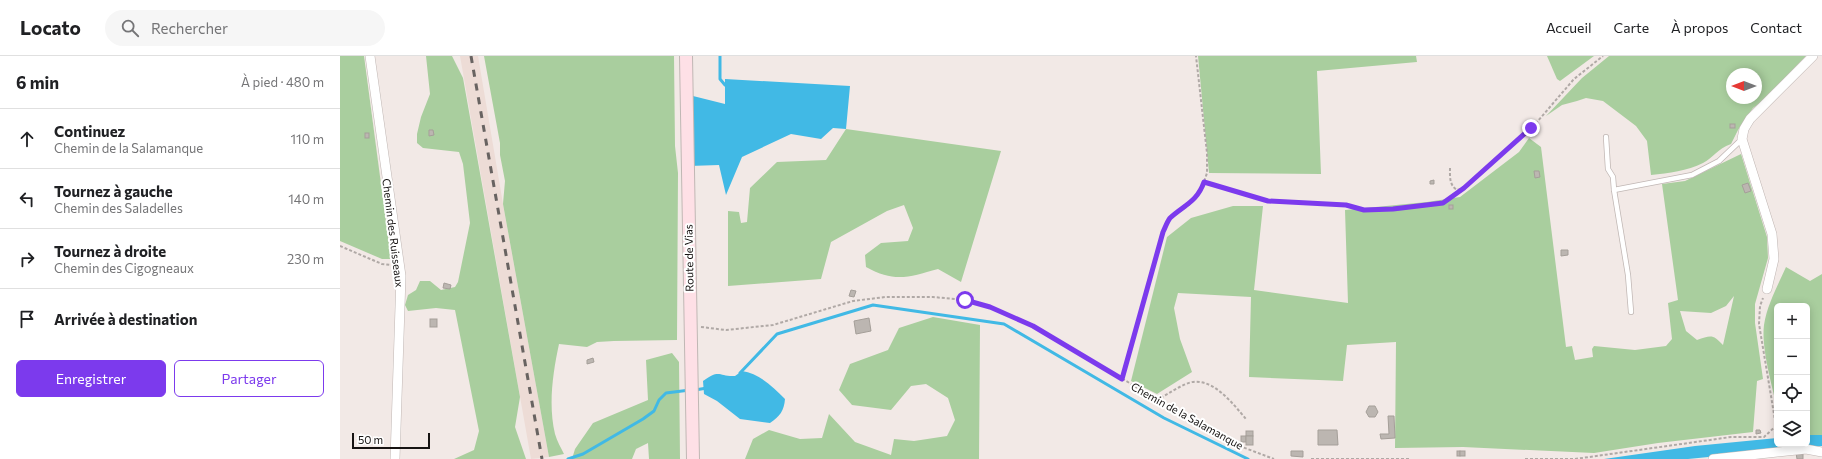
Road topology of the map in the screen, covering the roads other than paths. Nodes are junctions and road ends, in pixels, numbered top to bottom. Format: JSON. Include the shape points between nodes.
{"nodes":[{"id":1,"x":370,"y":56,"type":"edge"},
{"id":2,"x":686,"y":56,"type":"edge"},
{"id":3,"x":1813,"y":56,"type":"edge"},
{"id":4,"x":1606,"y":136,"type":"dead end"},
{"id":5,"x":1742,"y":139,"type":"junction"},
{"id":6,"x":1614,"y":190,"type":"junction"},
{"id":7,"x":1766,"y":289,"type":"road end"},
{"id":8,"x":1630,"y":312,"type":"dead end"},
{"id":9,"x":1822,"y":452,"type":"edge"},
{"id":10,"x":1765,"y":456,"type":"edge"},
{"id":11,"x":395,"y":459,"type":"edge"},
{"id":12,"x":693,"y":459,"type":"edge"},
{"id":13,"x":1713,"y":459,"type":"edge"}],
"edges":[{"from":1,"to":11,"type":"street","name":"Chemin des Ruisseaux","via":[[401,288]]},
{"from":2,"to":12,"type":"main road","name":"Route de Vias"},
{"from":3,"to":5,"type":"street","via":[[1750,119]]},
{"from":4,"to":6,"type":"lane","via":[[1608,169],[1613,177]]},
{"from":5,"to":6,"type":"lane","via":[[1719,161],[1692,175]]},
{"from":5,"to":7,"type":"street","via":[[1772,234],[1774,259]]},
{"from":6,"to":8,"type":"lane","via":[[1628,275]]},
{"from":9,"to":10,"type":"street","via":[[1806,449]]},
{"from":10,"to":13,"type":"street"}]}
